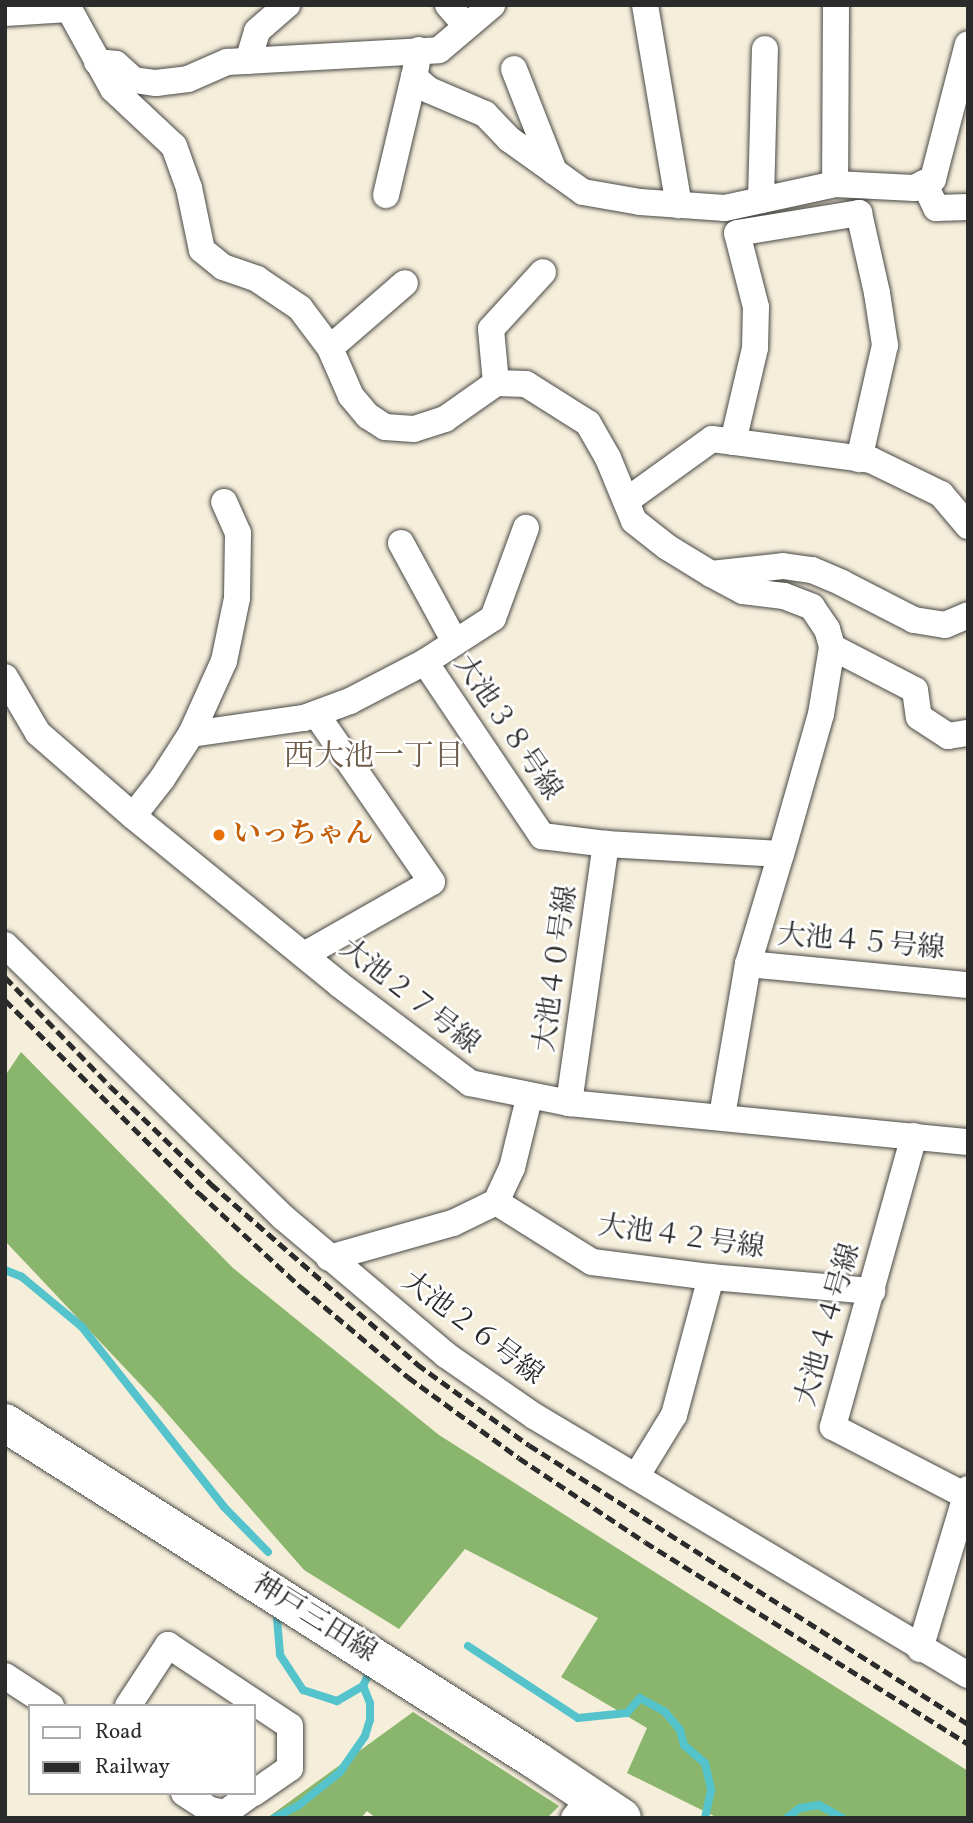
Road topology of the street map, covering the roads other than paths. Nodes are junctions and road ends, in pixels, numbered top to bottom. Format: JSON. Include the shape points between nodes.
{"nodes":[{"id":1,"x":287,"y":5,"type":"edge"},
{"id":2,"x":448,"y":5,"type":"edge"},
{"id":3,"x":492,"y":5,"type":"edge"},
{"id":4,"x":645,"y":5,"type":"edge"},
{"id":5,"x":836,"y":5,"type":"edge"},
{"id":6,"x":70,"y":6,"type":"edge"},
{"id":7,"x":5,"y":13,"type":"edge"},
{"id":8,"x":466,"y":26,"type":"junction"},
{"id":9,"x":968,"y":44,"type":"edge"},
{"id":10,"x":765,"y":49,"type":"dead end"},
{"id":11,"x":419,"y":50,"type":"junction"},
{"id":12,"x":248,"y":61,"type":"junction"},
{"id":13,"x":97,"y":62,"type":"junction"},
{"id":14,"x":514,"y":69,"type":"dead end"},
{"id":15,"x":414,"y":77,"type":"junction"},
{"id":16,"x":555,"y":173,"type":"junction"},
{"id":17,"x":924,"y":183,"type":"junction"},
{"id":18,"x":835,"y":184,"type":"junction"},
{"id":19,"x":386,"y":195,"type":"dead end"},
{"id":20,"x":761,"y":200,"type":"junction"},
{"id":21,"x":678,"y":205,"type":"junction"},
{"id":22,"x":968,"y":207,"type":"edge"},
{"id":23,"x":543,"y":272,"type":"dead end"},
{"id":24,"x":405,"y":283,"type":"dead end"},
{"id":25,"x":330,"y":348,"type":"junction"},
{"id":26,"x":496,"y":383,"type":"junction"},
{"id":27,"x":733,"y":442,"type":"junction"},
{"id":28,"x":859,"y":459,"type":"junction"},
{"id":29,"x":224,"y":502,"type":"dead end"},
{"id":30,"x":626,"y":502,"type":"junction"},
{"id":31,"x":964,"y":509,"type":"edge"},
{"id":32,"x":526,"y":528,"type":"dead end"},
{"id":33,"x":401,"y":543,"type":"dead end"},
{"id":34,"x":711,"y":575,"type":"junction"},
{"id":35,"x":968,"y":615,"type":"edge"},
{"id":36,"x":455,"y":642,"type":"junction"},
{"id":37,"x":832,"y":647,"type":"junction"},
{"id":38,"x":425,"y":662,"type":"junction"},
{"id":39,"x":5,"y":677,"type":"edge"},
{"id":40,"x":316,"y":714,"type":"junction"},
{"id":41,"x":968,"y":733,"type":"edge"},
{"id":42,"x":191,"y":734,"type":"junction"},
{"id":43,"x":133,"y":816,"type":"junction"},
{"id":44,"x":606,"y":844,"type":"junction"},
{"id":45,"x":781,"y":854,"type":"junction"},
{"id":46,"x":5,"y":945,"type":"edge"},
{"id":47,"x":304,"y":955,"type":"junction"},
{"id":48,"x":748,"y":964,"type":"junction"},
{"id":49,"x":968,"y":985,"type":"edge"},
{"id":50,"x":529,"y":1098,"type":"junction"},
{"id":51,"x":569,"y":1104,"type":"junction"},
{"id":52,"x":722,"y":1116,"type":"junction"},
{"id":53,"x":914,"y":1136,"type":"junction"},
{"id":54,"x":968,"y":1142,"type":"edge"},
{"id":55,"x":496,"y":1202,"type":"junction"},
{"id":56,"x":329,"y":1258,"type":"junction"},
{"id":57,"x":711,"y":1277,"type":"junction"},
{"id":58,"x":872,"y":1291,"type":"junction"},
{"id":59,"x":5,"y":1423,"type":"edge"},
{"id":60,"x":636,"y":1478,"type":"junction"},
{"id":61,"x":967,"y":1492,"type":"edge"},
{"id":62,"x":920,"y":1649,"type":"junction"},
{"id":63,"x":968,"y":1675,"type":"edge"},
{"id":64,"x":5,"y":1676,"type":"edge"},
{"id":65,"x":48,"y":1704,"type":"edge"},
{"id":66,"x":129,"y":1704,"type":"edge"},
{"id":67,"x":256,"y":1791,"type":"edge"},
{"id":68,"x":187,"y":1795,"type":"edge"},
{"id":69,"x":250,"y":1795,"type":"edge"},
{"id":70,"x":595,"y":1811,"type":"edge"}],
"edges":[{"from":1,"to":12,"type":"street","via":[[257,31]]},
{"from":2,"to":8,"type":"street"},
{"from":3,"to":8,"type":"street"},
{"from":4,"to":21,"type":"street"},
{"from":5,"to":18,"type":"street"},
{"from":6,"to":7,"type":"street"},
{"from":6,"to":13,"type":"street"},
{"from":8,"to":11,"type":"street","via":[[439,50]]},
{"from":9,"to":17,"type":"street","via":[[933,179]]},
{"from":10,"to":20,"type":"street"},
{"from":11,"to":12,"type":"street"},
{"from":11,"to":15,"type":"street"},
{"from":12,"to":13,"type":"street","via":[[227,62],[188,79],[156,83],[134,80],[116,64]]},
{"from":13,"to":25,"type":"street","via":[[113,89],[174,146],[189,188],[202,250],[223,267],[257,279],[300,308]]},
{"from":14,"to":16,"type":"street"},
{"from":15,"to":16,"type":"street","via":[[429,90],[485,114],[509,139]]},
{"from":15,"to":19,"type":"street"},
{"from":16,"to":21,"type":"street","via":[[583,192]]},
{"from":17,"to":18,"type":"street","via":[[914,188]]},
{"from":17,"to":22,"type":"street","via":[[936,208]]},
{"from":18,"to":20,"type":"street"},
{"from":20,"to":21,"type":"street","via":[[725,208]]},
{"from":23,"to":26,"type":"street","via":[[491,329]]},
{"from":24,"to":25,"type":"street"},
{"from":25,"to":26,"type":"street","via":[[351,396],[385,427],[414,429],[445,419]]},
{"from":26,"to":30,"type":"street","via":[[526,383],[588,423]]},
{"from":27,"to":28,"type":"street"},
{"from":27,"to":28,"type":"street","via":[[755,348],[756,307],[737,233],[859,213],[885,345]]},
{"from":27,"to":30,"type":"street","via":[[712,439]]},
{"from":28,"to":31,"type":"street","via":[[871,460]]},
{"from":29,"to":42,"type":"street","via":[[238,533],[237,598],[224,661]]},
{"from":30,"to":34,"type":"street","via":[[634,521]]},
{"from":32,"to":36,"type":"street","via":[[493,618]]},
{"from":33,"to":36,"type":"street"},
{"from":34,"to":35,"type":"street","via":[[783,566],[812,570],[914,620],[945,625]]},
{"from":34,"to":37,"type":"street","via":[[743,591],[784,596],[812,607],[827,629]]},
{"from":36,"to":38,"type":"street"},
{"from":37,"to":41,"type":"street","via":[[915,690],[919,717],[948,736]]},
{"from":37,"to":45,"type":"street","via":[[821,714]]},
{"from":38,"to":40,"type":"street","name":"大池３８号線"},
{"from":38,"to":44,"type":"street","name":"大池３８号線","via":[[542,836]]},
{"from":39,"to":43,"type":"street","name":"大池２７号線","via":[[38,733]]},
{"from":40,"to":42,"type":"street","name":"大池３８号線"},
{"from":40,"to":47,"type":"street","via":[[432,882]]},
{"from":42,"to":43,"type":"street"},
{"from":43,"to":47,"type":"street","name":"大池２７号線"},
{"from":44,"to":45,"type":"street","name":"大池３８号線"},
{"from":44,"to":51,"type":"street","name":"大池４０号線"},
{"from":45,"to":48,"type":"street"},
{"from":46,"to":56,"type":"street","name":"大池２６号線"},
{"from":47,"to":50,"type":"street","name":"大池２７号線","via":[[470,1083]]},
{"from":48,"to":49,"type":"street","name":"大池４５号線"},
{"from":48,"to":52,"type":"street"},
{"from":50,"to":51,"type":"street","name":"大池２７号線"},
{"from":50,"to":55,"type":"street","via":[[512,1168]]},
{"from":51,"to":52,"type":"street","name":"大池２７号線"},
{"from":52,"to":53,"type":"street","name":"大池２７号線"},
{"from":53,"to":54,"type":"street","name":"大池２７号線"},
{"from":53,"to":58,"type":"street","name":"大池４４号線"},
{"from":55,"to":56,"type":"street","via":[[453,1223]]},
{"from":55,"to":57,"type":"street","name":"大池４２号線","via":[[592,1262]]},
{"from":56,"to":60,"type":"street","name":"大池２６号線","via":[[446,1354],[534,1416]]},
{"from":57,"to":58,"type":"street","name":"大池４２号線"},
{"from":57,"to":60,"type":"street","via":[[674,1415]]},
{"from":58,"to":61,"type":"street","name":"大池４４号線","via":[[833,1427]]},
{"from":59,"to":70,"type":"main road","name":"神戸三田線","via":[[537,1761]]},
{"from":60,"to":62,"type":"street","name":"大池２６号線"},
{"from":61,"to":62,"type":"street"},
{"from":62,"to":63,"type":"street","name":"大池２６号線"},
{"from":64,"to":65,"type":"street"},
{"from":66,"to":67,"type":"street","via":[[168,1645],[290,1726],[290,1768]]},
{"from":68,"to":69,"type":"street","via":[[209,1810],[225,1813]]}]}
